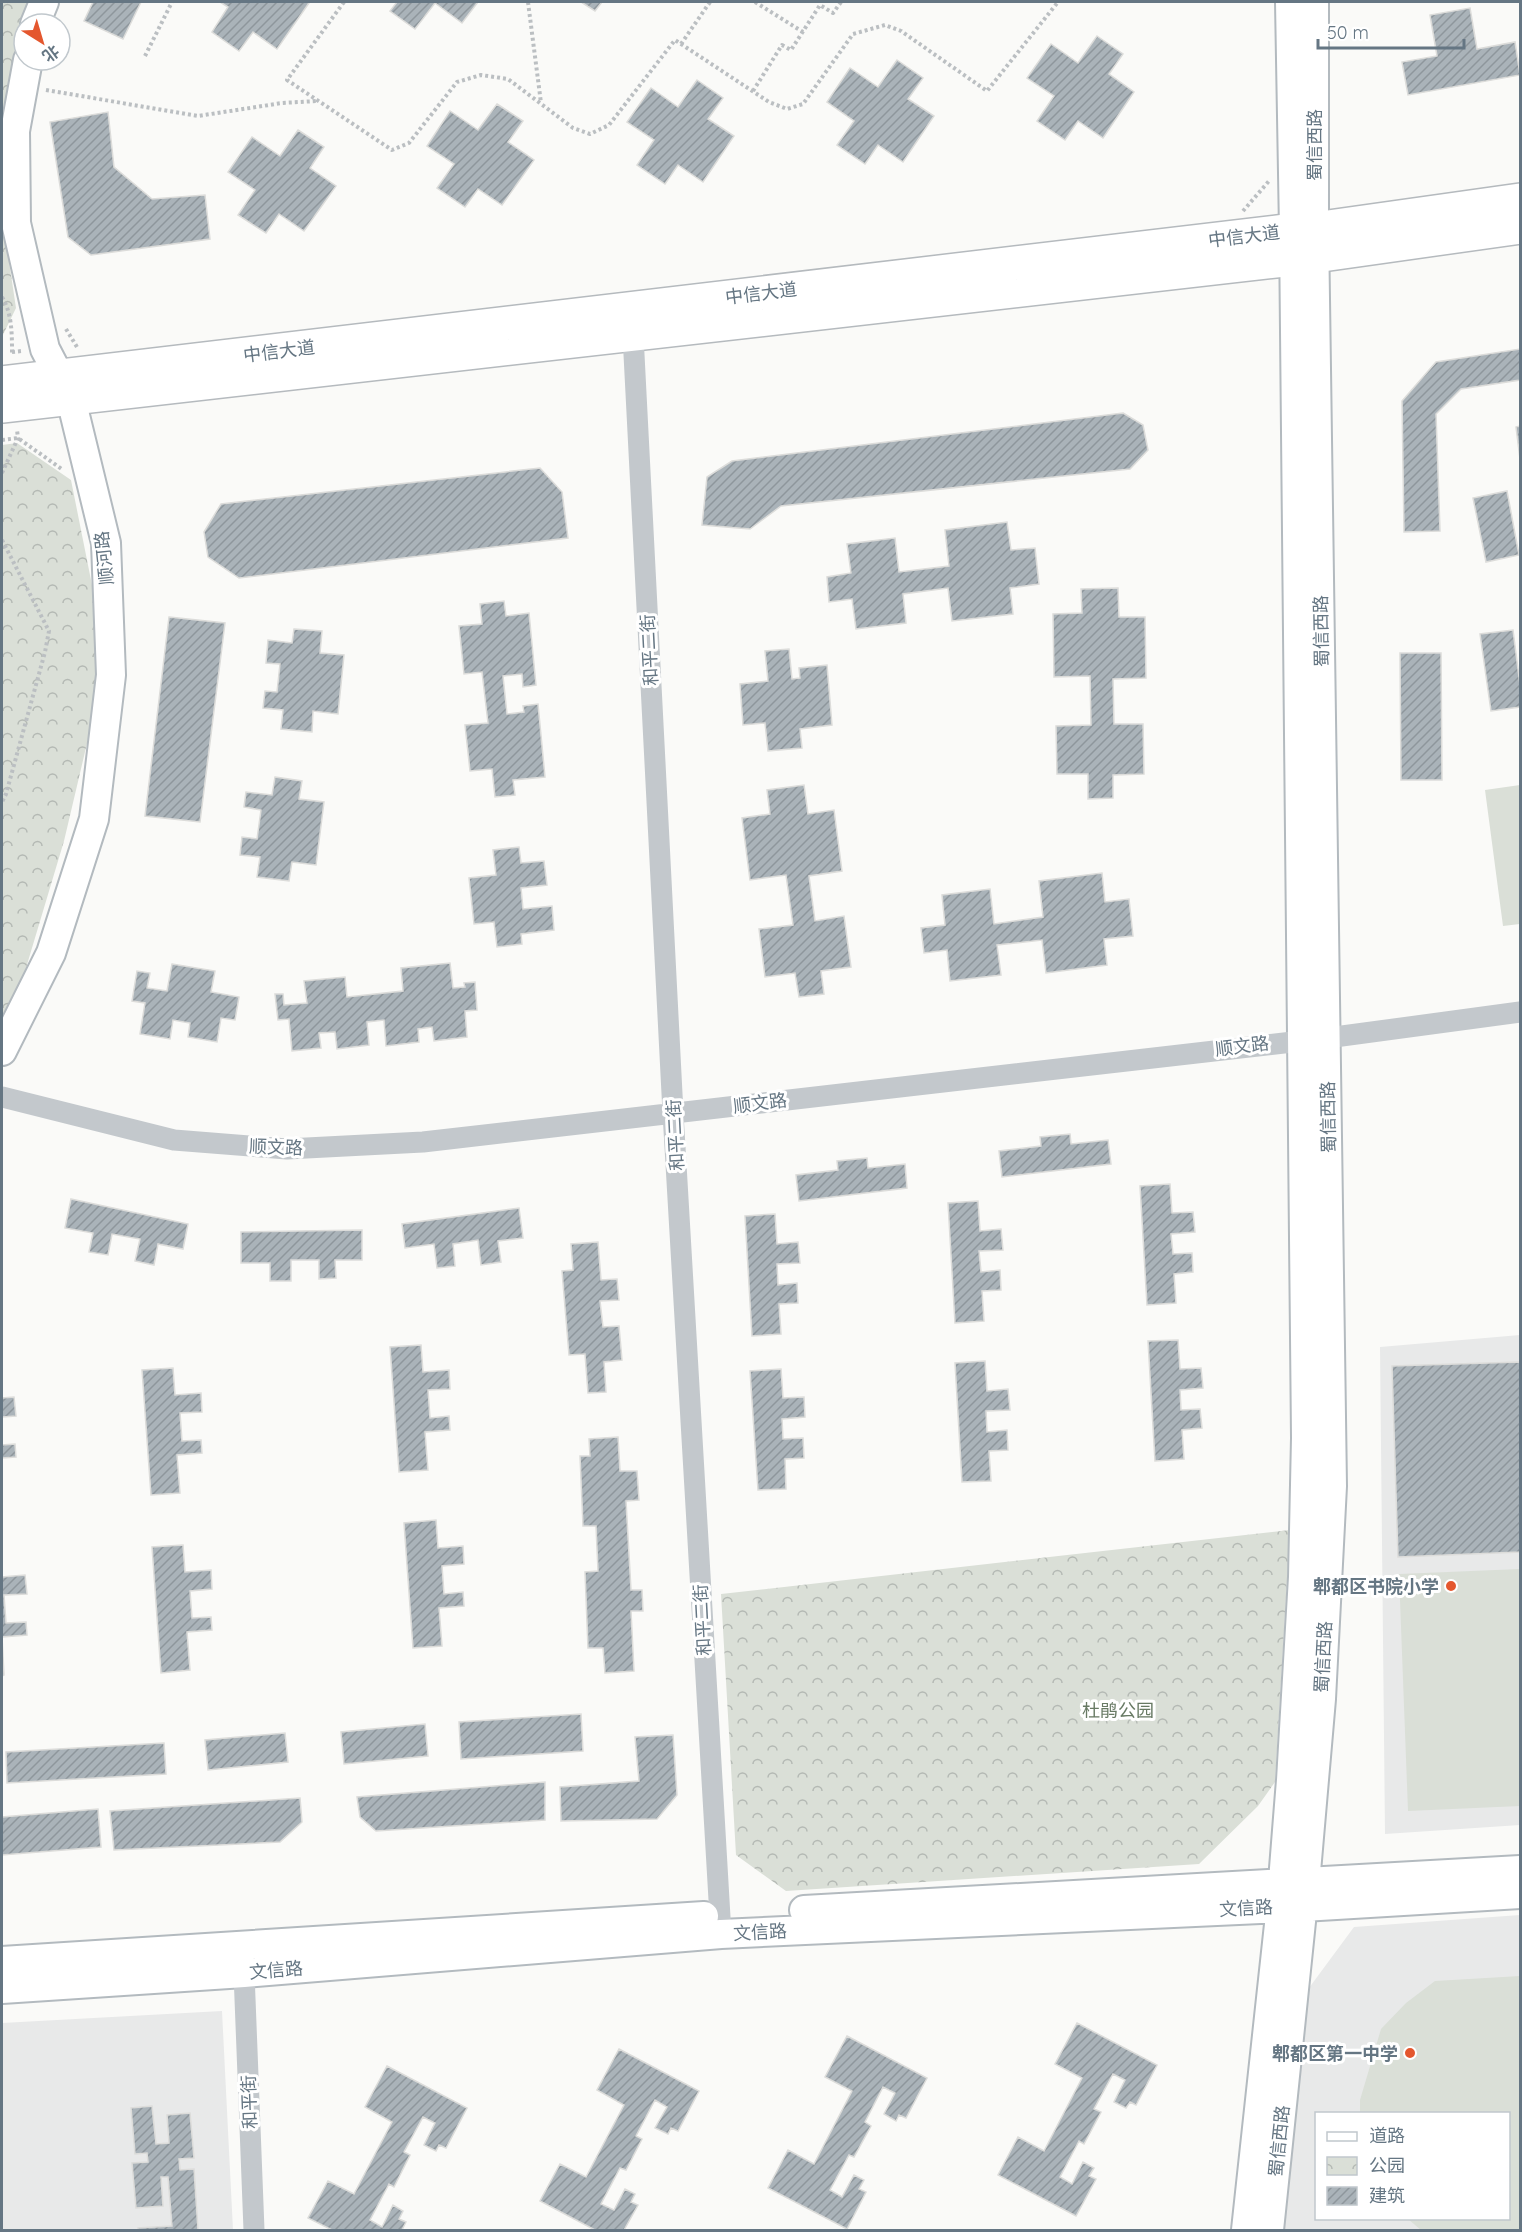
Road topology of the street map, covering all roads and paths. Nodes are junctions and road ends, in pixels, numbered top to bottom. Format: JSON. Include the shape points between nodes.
{"nodes":[{"id":1,"x":172,"y":2,"type":"edge"},
{"id":2,"x":344,"y":2,"type":"edge"},
{"id":3,"x":528,"y":2,"type":"edge"},
{"id":4,"x":710,"y":2,"type":"edge"},
{"id":5,"x":755,"y":2,"type":"edge"},
{"id":6,"x":841,"y":2,"type":"edge"},
{"id":7,"x":1058,"y":2,"type":"edge"},
{"id":8,"x":1290,"y":2,"type":"edge"},
{"id":9,"x":1314,"y":2,"type":"edge"},
{"id":10,"x":803,"y":32,"type":"junction"},
{"id":11,"x":681,"y":44,"type":"junction"},
{"id":12,"x":145,"y":56,"type":"dead end"},
{"id":13,"x":26,"y":72,"type":"edge"},
{"id":14,"x":42,"y":90,"type":"dead end"},
{"id":15,"x":753,"y":91,"type":"junction"},
{"id":16,"x":318,"y":100,"type":"junction"},
{"id":17,"x":541,"y":104,"type":"junction"},
{"id":18,"x":1274,"y":175,"type":"dead end"},
{"id":19,"x":1521,"y":200,"type":"edge"},
{"id":20,"x":1236,"y":219,"type":"dead end"},
{"id":21,"x":1521,"y":227,"type":"edge"},
{"id":22,"x":1305,"y":243,"type":"junction"},
{"id":23,"x":633,"y":335,"type":"junction"},
{"id":24,"x":2,"y":383,"type":"edge"},
{"id":25,"x":66,"y":388,"type":"junction"},
{"id":26,"x":2,"y":406,"type":"edge"},
{"id":27,"x":2,"y":440,"type":"edge"},
{"id":28,"x":64,"y":471,"type":"dead end"},
{"id":29,"x":2,"y":540,"type":"edge"},
{"id":30,"x":2,"y":801,"type":"edge"},
{"id":31,"x":1521,"y":1012,"type":"edge"},
{"id":32,"x":1315,"y":1039,"type":"junction"},
{"id":33,"x":2,"y":1051,"type":"edge"},
{"id":34,"x":2,"y":1097,"type":"edge"},
{"id":35,"x":674,"y":1113,"type":"junction"},
{"id":36,"x":1521,"y":1870,"type":"edge"},
{"id":37,"x":1521,"y":1893,"type":"edge"},
{"id":38,"x":1293,"y":1895,"type":"junction"},
{"id":39,"x":720,"y":1925,"type":"junction"},
{"id":40,"x":2,"y":1961,"type":"edge"},
{"id":41,"x":244,"y":1973,"type":"junction"},
{"id":42,"x":2,"y":1989,"type":"edge"},
{"id":43,"x":255,"y":2230,"type":"edge"},
{"id":44,"x":1246,"y":2230,"type":"edge"},
{"id":45,"x":1269,"y":2230,"type":"edge"}],
"edges":[{"from":1,"to":12,"type":"path"},
{"from":2,"to":16,"type":"path","via":[[287,80]]},
{"from":3,"to":17,"type":"path"},
{"from":4,"to":11,"type":"path"},
{"from":5,"to":10,"type":"path"},
{"from":6,"to":10,"type":"path","via":[[833,14],[820,5]]},
{"from":7,"to":15,"type":"path","via":[[987,91],[901,31],[885,25],[853,34],[803,104],[786,109]]},
{"from":8,"to":22,"type":"street","name":"蜀信西路"},
{"from":9,"to":22,"type":"street","name":"蜀信西路"},
{"from":10,"to":15,"type":"path","via":[[791,50],[782,45]]},
{"from":11,"to":15,"type":"path"},
{"from":11,"to":17,"type":"path","via":[[675,40],[609,125],[590,134],[573,128]]},
{"from":13,"to":25,"type":"street","name":"顺河路","via":[[15,131],[16,223],[45,349]]},
{"from":14,"to":16,"type":"path","via":[[198,116]]},
{"from":16,"to":17,"type":"path","via":[[392,150],[409,143],[457,82],[481,75],[508,79]]},
{"from":18,"to":20,"type":"path"},
{"from":19,"to":22,"type":"main road","name":"中信大道"},
{"from":21,"to":22,"type":"main road","name":"中信大道"},
{"from":22,"to":23,"type":"main road","name":"中信大道"},
{"from":22,"to":25,"type":"main road","name":"中信大道"},
{"from":22,"to":32,"type":"street","name":"蜀信西路"},
{"from":23,"to":25,"type":"main road","name":"中信大道"},
{"from":23,"to":35,"type":"street","name":"和平二街"},
{"from":24,"to":25,"type":"main road","name":"中信大道"},
{"from":25,"to":26,"type":"main road","name":"中信大道"},
{"from":25,"to":33,"type":"street","name":"顺河路","via":[[105,543],[111,675],[94,819],[51,953]]},
{"from":27,"to":28,"type":"path","via":[[18,438]]},
{"from":29,"to":30,"type":"path","via":[[49,631]]},
{"from":31,"to":32,"type":"street","name":"顺文路"},
{"from":32,"to":35,"type":"street","name":"顺文路"},
{"from":32,"to":38,"type":"street","name":"蜀信西路","via":[[1332,1486],[1321,1699]]},
{"from":34,"to":35,"type":"street","name":"顺文路","via":[[174,1140],[287,1149],[423,1142]]},
{"from":35,"to":39,"type":"street","name":"和平二街"},
{"from":36,"to":38,"type":"street"},
{"from":37,"to":38,"type":"street","name":"文信路"},
{"from":38,"to":39,"type":"street","name":"文信路"},
{"from":38,"to":44,"type":"street","name":"蜀信西路"},
{"from":38,"to":45,"type":"street","name":"蜀信西路"},
{"from":39,"to":40,"type":"street"},
{"from":39,"to":41,"type":"street","name":"文信路"},
{"from":41,"to":42,"type":"street","name":"文信路"},
{"from":41,"to":43,"type":"street","name":"和平街"}]}
